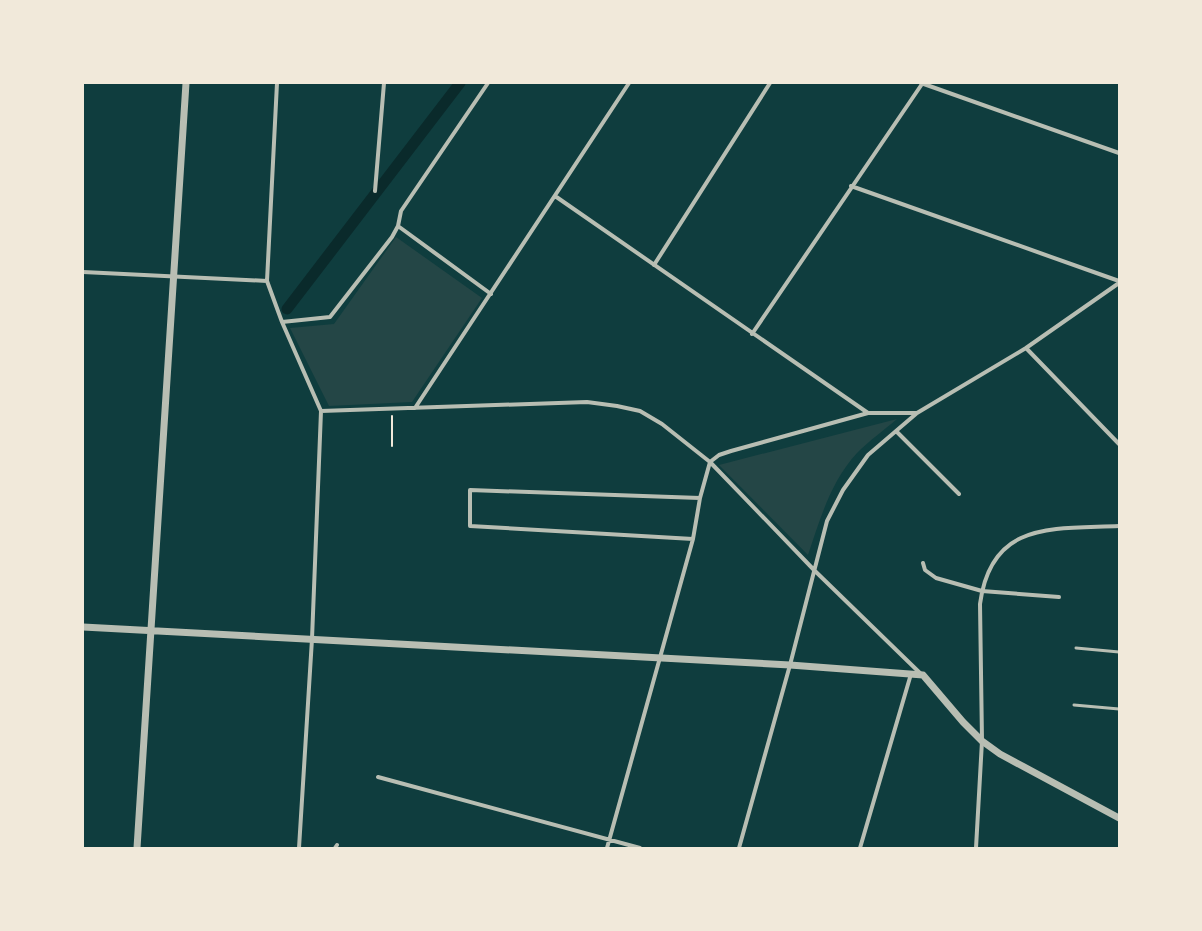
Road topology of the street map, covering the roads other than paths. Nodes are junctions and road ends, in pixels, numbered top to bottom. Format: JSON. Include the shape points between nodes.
{"nodes":[{"id":1,"x":186,"y":83,"type":"edge"},
{"id":2,"x":277,"y":83,"type":"edge"},
{"id":3,"x":384,"y":83,"type":"edge"},
{"id":4,"x":488,"y":83,"type":"edge"},
{"id":5,"x":629,"y":83,"type":"edge"},
{"id":6,"x":770,"y":83,"type":"edge"},
{"id":7,"x":921,"y":83,"type":"edge"},
{"id":8,"x":1119,"y":153,"type":"edge"},
{"id":9,"x":851,"y":186,"type":"junction"},
{"id":10,"x":375,"y":191,"type":"dead end"},
{"id":11,"x":554,"y":196,"type":"junction"},
{"id":12,"x":398,"y":226,"type":"junction"},
{"id":13,"x":654,"y":265,"type":"junction"},
{"id":14,"x":83,"y":272,"type":"edge"},
{"id":15,"x":174,"y":277,"type":"junction"},
{"id":16,"x":267,"y":281,"type":"junction"},
{"id":17,"x":1119,"y":282,"type":"edge"},
{"id":18,"x":491,"y":294,"type":"junction"},
{"id":19,"x":282,"y":322,"type":"junction"},
{"id":20,"x":752,"y":334,"type":"junction"},
{"id":21,"x":1026,"y":348,"type":"junction"},
{"id":22,"x":416,"y":408,"type":"junction"},
{"id":23,"x":321,"y":411,"type":"junction"},
{"id":24,"x":868,"y":413,"type":"junction"},
{"id":25,"x":918,"y":413,"type":"junction"},
{"id":26,"x":897,"y":432,"type":"junction"},
{"id":27,"x":1119,"y":444,"type":"edge"},
{"id":28,"x":710,"y":462,"type":"junction"},
{"id":29,"x":959,"y":494,"type":"dead end"},
{"id":30,"x":700,"y":498,"type":"junction"},
{"id":31,"x":1119,"y":526,"type":"edge"},
{"id":32,"x":693,"y":539,"type":"junction"},
{"id":33,"x":923,"y":562,"type":"dead end"},
{"id":34,"x":815,"y":571,"type":"junction"},
{"id":35,"x":982,"y":591,"type":"junction"},
{"id":36,"x":1059,"y":597,"type":"dead end"},
{"id":37,"x":83,"y":627,"type":"edge"},
{"id":38,"x":151,"y":631,"type":"junction"},
{"id":39,"x":312,"y":639,"type":"junction"},
{"id":40,"x":1076,"y":648,"type":"dead end"},
{"id":41,"x":1119,"y":652,"type":"edge"},
{"id":42,"x":661,"y":658,"type":"junction"},
{"id":43,"x":790,"y":665,"type":"junction"},
{"id":44,"x":912,"y":674,"type":"junction"},
{"id":45,"x":923,"y":675,"type":"junction"},
{"id":46,"x":1074,"y":705,"type":"dead end"},
{"id":47,"x":1119,"y":709,"type":"edge"},
{"id":48,"x":982,"y":740,"type":"junction"},
{"id":49,"x":378,"y":777,"type":"dead end"},
{"id":50,"x":1119,"y":818,"type":"edge"},
{"id":51,"x":609,"y":840,"type":"junction"},
{"id":52,"x":137,"y":848,"type":"edge"},
{"id":53,"x":299,"y":848,"type":"edge"},
{"id":54,"x":607,"y":848,"type":"edge"},
{"id":55,"x":640,"y":848,"type":"edge"},
{"id":56,"x":738,"y":848,"type":"edge"},
{"id":57,"x":860,"y":848,"type":"edge"},
{"id":58,"x":976,"y":848,"type":"edge"}],
"edges":[{"from":1,"to":15,"type":"street"},
{"from":2,"to":16,"type":"street"},
{"from":3,"to":10,"type":"street"},
{"from":4,"to":12,"type":"street","via":[[401,211]]},
{"from":5,"to":11,"type":"street"},
{"from":6,"to":13,"type":"street"},
{"from":7,"to":8,"type":"street"},
{"from":7,"to":9,"type":"street"},
{"from":9,"to":17,"type":"street"},
{"from":9,"to":20,"type":"street"},
{"from":11,"to":13,"type":"street"},
{"from":11,"to":18,"type":"street"},
{"from":12,"to":18,"type":"street"},
{"from":12,"to":19,"type":"street","via":[[330,317]]},
{"from":13,"to":20,"type":"street"},
{"from":14,"to":15,"type":"street"},
{"from":15,"to":16,"type":"street"},
{"from":15,"to":38,"type":"street"},
{"from":16,"to":19,"type":"street"},
{"from":17,"to":21,"type":"street"},
{"from":18,"to":22,"type":"street"},
{"from":19,"to":23,"type":"street"},
{"from":20,"to":24,"type":"street"},
{"from":21,"to":25,"type":"street"},
{"from":21,"to":27,"type":"street"},
{"from":22,"to":23,"type":"street"},
{"from":22,"to":28,"type":"street","via":[[587,402],[617,406],[640,411],[662,424]]},
{"from":23,"to":39,"type":"street"},
{"from":24,"to":25,"type":"street"},
{"from":24,"to":28,"type":"street","via":[[731,450]]},
{"from":25,"to":26,"type":"street"},
{"from":26,"to":29,"type":"street"},
{"from":26,"to":34,"type":"street","via":[[868,455],[843,490],[827,521]]},
{"from":28,"to":30,"type":"street"},
{"from":28,"to":34,"type":"street"},
{"from":30,"to":32,"type":"street"},
{"from":30,"to":32,"type":"street","via":[[470,490],[470,526]]},
{"from":31,"to":35,"type":"street","via":[[1040,530],[1016,539],[1001,551],[989,570]]},
{"from":32,"to":42,"type":"street"},
{"from":33,"to":35,"type":"street","via":[[925,570],[936,578]]},
{"from":34,"to":43,"type":"street"},
{"from":34,"to":45,"type":"street"},
{"from":35,"to":36,"type":"street"},
{"from":35,"to":48,"type":"street"},
{"from":37,"to":38,"type":"street"},
{"from":38,"to":39,"type":"street"},
{"from":38,"to":52,"type":"street"},
{"from":39,"to":42,"type":"street"},
{"from":39,"to":53,"type":"street"},
{"from":40,"to":41,"type":"lane"},
{"from":42,"to":43,"type":"street"},
{"from":42,"to":51,"type":"street"},
{"from":43,"to":44,"type":"street"},
{"from":43,"to":56,"type":"street"},
{"from":44,"to":45,"type":"street"},
{"from":44,"to":57,"type":"street"},
{"from":45,"to":48,"type":"street"},
{"from":46,"to":47,"type":"lane"},
{"from":48,"to":50,"type":"street","via":[[1000,754]]},
{"from":48,"to":58,"type":"street"},
{"from":49,"to":51,"type":"street"},
{"from":51,"to":54,"type":"street"},
{"from":51,"to":55,"type":"street"}]}
